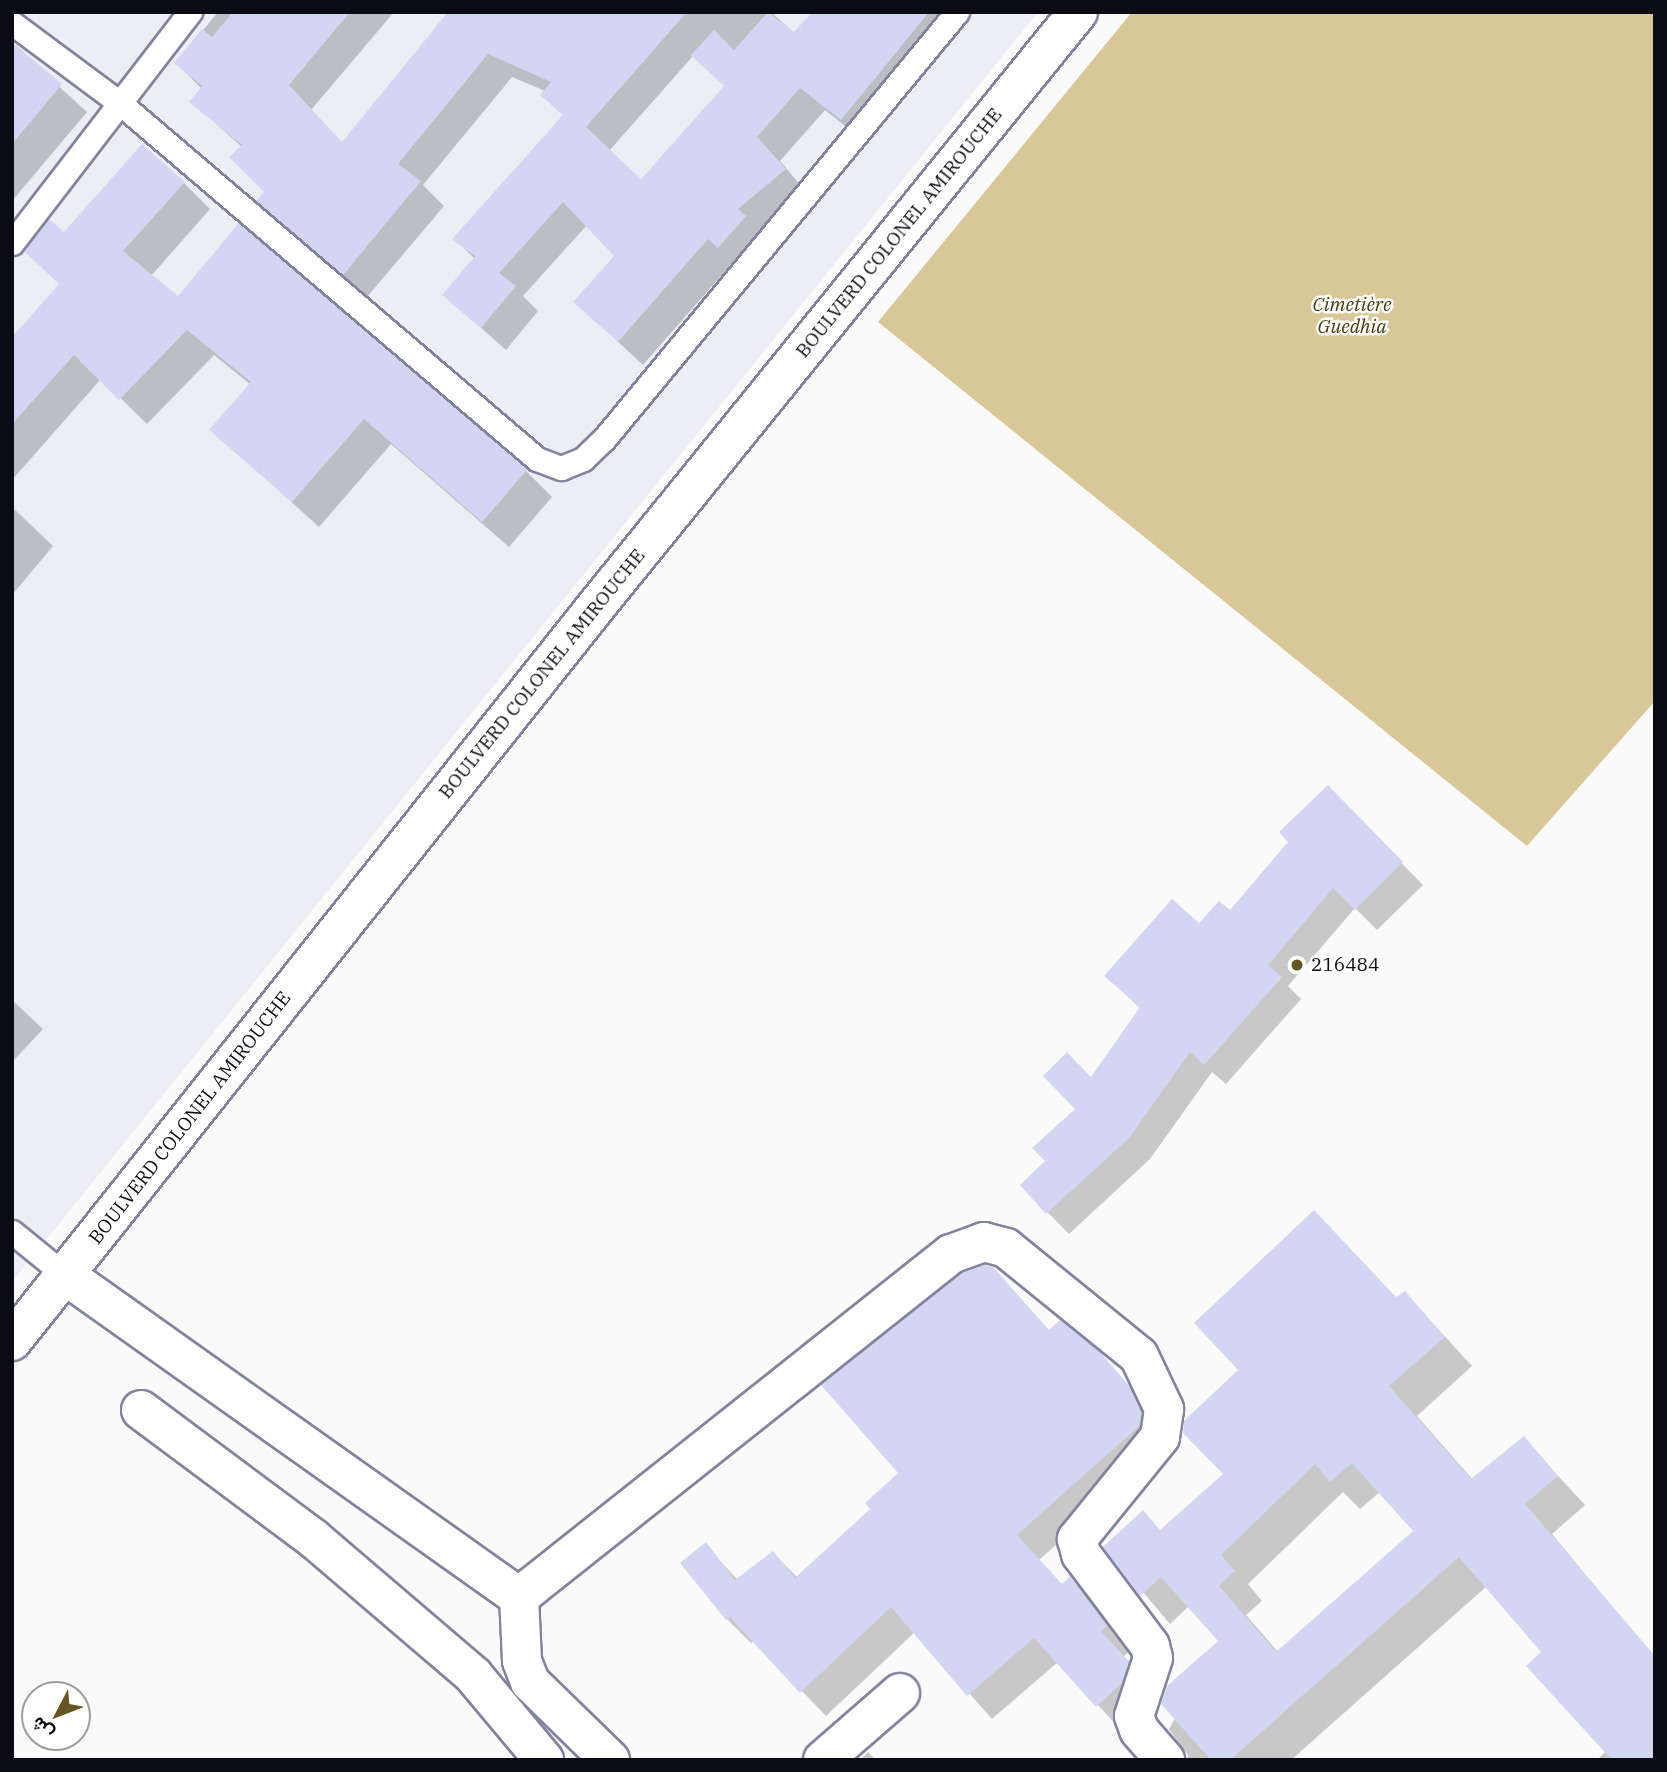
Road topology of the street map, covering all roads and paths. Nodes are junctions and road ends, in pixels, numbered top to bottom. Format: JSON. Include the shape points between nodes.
{"nodes":[{"id":1,"x":190,"y":12,"type":"edge"},
{"id":2,"x":957,"y":12,"type":"edge"},
{"id":3,"x":1072,"y":14,"type":"edge"},
{"id":4,"x":12,"y":23,"type":"edge"},
{"id":5,"x":121,"y":104,"type":"junction"},
{"id":6,"x":12,"y":243,"type":"edge"},
{"id":7,"x":12,"y":1232,"type":"edge"},
{"id":8,"x":65,"y":1275,"type":"junction"},
{"id":9,"x":12,"y":1341,"type":"edge"},
{"id":10,"x":141,"y":1410,"type":"dead end"},
{"id":11,"x":519,"y":1597,"type":"junction"},
{"id":12,"x":900,"y":1693,"type":"dead end"},
{"id":13,"x":544,"y":1760,"type":"edge"},
{"id":14,"x":610,"y":1760,"type":"edge"},
{"id":15,"x":823,"y":1760,"type":"edge"},
{"id":16,"x":1165,"y":1760,"type":"edge"}],
"edges":[{"from":1,"to":5,"type":"lane"},
{"from":2,"to":5,"type":"lane","via":[[604,439],[583,459],[561,468],[537,459]]},
{"from":3,"to":8,"type":"street","name":"BOULVERD COLONEL AMIROUCHE"},
{"from":4,"to":5,"type":"lane"},
{"from":5,"to":6,"type":"lane"},
{"from":7,"to":8,"type":"lane"},
{"from":8,"to":9,"type":"street","name":"BOULVERD COLONEL AMIROUCHE"},
{"from":8,"to":11,"type":"street"},
{"from":10,"to":13,"type":"street","via":[[314,1539],[473,1675]]},
{"from":11,"to":14,"type":"street","via":[[522,1661],[530,1682]]},
{"from":11,"to":16,"type":"street","via":[[951,1254],[984,1242],[1006,1248],[1139,1356],[1155,1382],[1164,1409],[1160,1437],[1077,1539],[1081,1554],[1150,1646],[1153,1658],[1134,1716],[1139,1730]]},
{"from":12,"to":15,"type":"street"}]}
